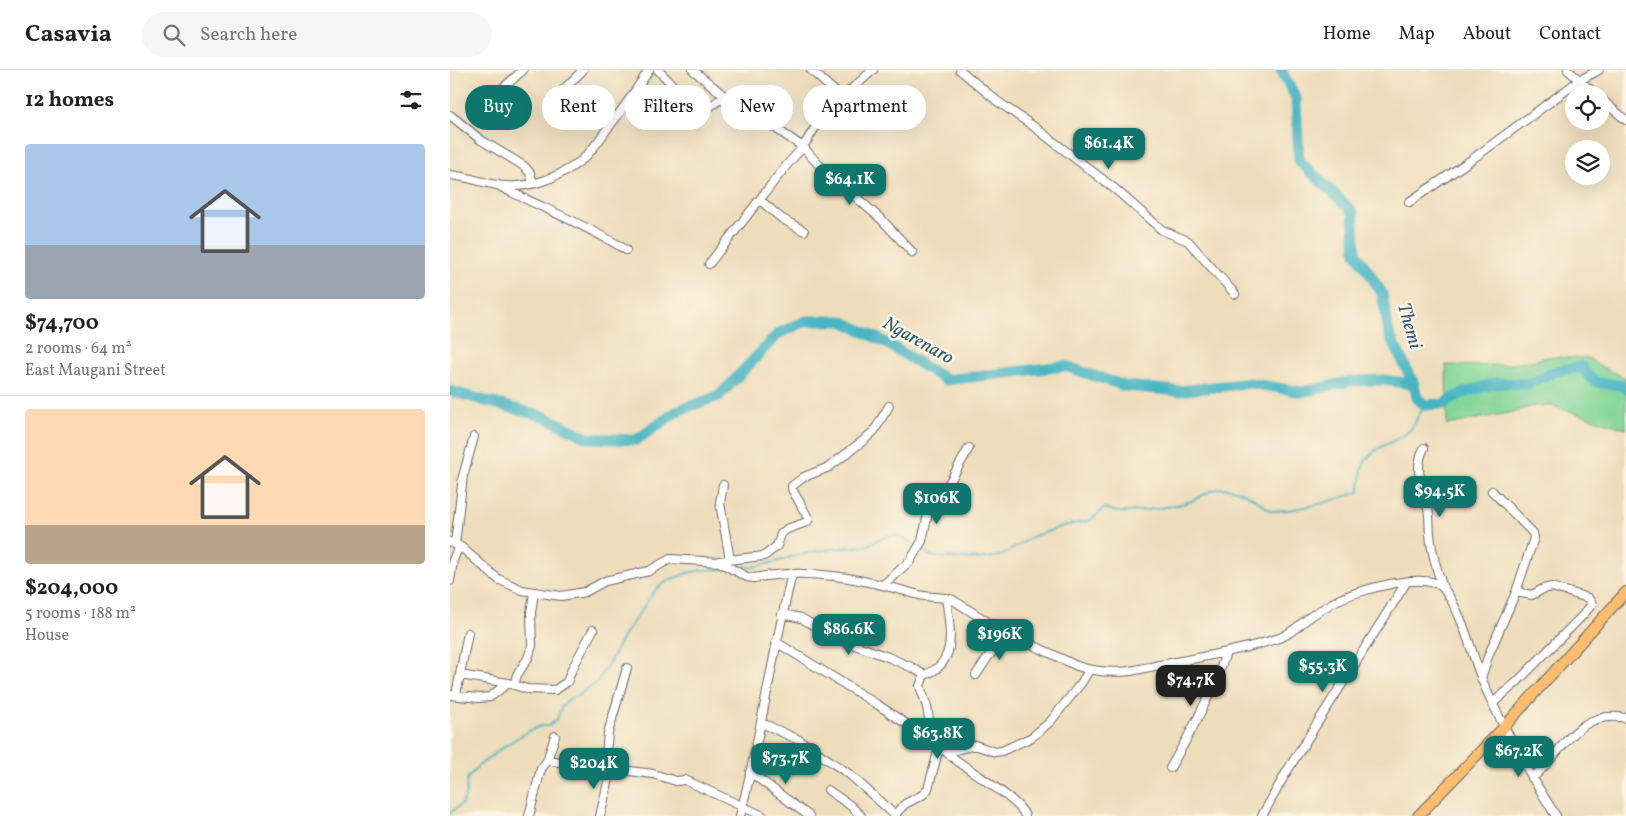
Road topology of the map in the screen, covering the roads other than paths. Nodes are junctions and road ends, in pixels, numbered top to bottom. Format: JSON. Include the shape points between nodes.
{"nodes":[{"id":1,"x":523,"y":70,"type":"edge"},
{"id":2,"x":583,"y":70,"type":"edge"},
{"id":3,"x":649,"y":70,"type":"edge"},
{"id":4,"x":658,"y":70,"type":"edge"},
{"id":5,"x":693,"y":70,"type":"edge"},
{"id":6,"x":811,"y":70,"type":"edge"},
{"id":7,"x":873,"y":70,"type":"edge"},
{"id":8,"x":960,"y":70,"type":"edge"},
{"id":9,"x":1568,"y":70,"type":"edge"},
{"id":10,"x":1599,"y":70,"type":"edge"},
{"id":11,"x":1580,"y":80,"type":"junction"},
{"id":12,"x":506,"y":85,"type":"edge"},
{"id":13,"x":568,"y":85,"type":"edge"},
{"id":14,"x":828,"y":85,"type":"edge"},
{"id":15,"x":856,"y":85,"type":"edge"},
{"id":16,"x":1585,"y":85,"type":"edge"},
{"id":17,"x":721,"y":92,"type":"edge"},
{"id":18,"x":721,"y":99,"type":"edge"},
{"id":19,"x":1610,"y":107,"type":"edge"},
{"id":20,"x":450,"y":115,"type":"edge"},
{"id":21,"x":1626,"y":120,"type":"edge"},
{"id":22,"x":778,"y":130,"type":"edge"},
{"id":23,"x":814,"y":130,"type":"edge"},
{"id":24,"x":803,"y":147,"type":"junction"},
{"id":25,"x":450,"y":174,"type":"edge"},
{"id":26,"x":533,"y":183,"type":"junction"},
{"id":27,"x":499,"y":186,"type":"junction"},
{"id":28,"x":760,"y":200,"type":"junction"},
{"id":29,"x":1409,"y":202,"type":"dead end"},
{"id":30,"x":804,"y":231,"type":"dead end"},
{"id":31,"x":626,"y":250,"type":"dead end"},
{"id":32,"x":912,"y":252,"type":"dead end"},
{"id":33,"x":709,"y":264,"type":"dead end"},
{"id":34,"x":1235,"y":294,"type":"dead end"},
{"id":35,"x":889,"y":406,"type":"dead end"},
{"id":36,"x":474,"y":437,"type":"dead end"},
{"id":37,"x":969,"y":448,"type":"dead end"},
{"id":38,"x":1424,"y":448,"type":"dead end"},
{"id":39,"x":723,"y":485,"type":"dead end"},
{"id":40,"x":1492,"y":491,"type":"dead end"},
{"id":41,"x":455,"y":544,"type":"edge"},
{"id":42,"x":730,"y":560,"type":"junction"},
{"id":43,"x":718,"y":562,"type":"junction"},
{"id":44,"x":792,"y":574,"type":"junction"},
{"id":45,"x":450,"y":581,"type":"edge"},
{"id":46,"x":1406,"y":582,"type":"junction"},
{"id":47,"x":884,"y":584,"type":"junction"},
{"id":48,"x":1444,"y":588,"type":"junction"},
{"id":49,"x":534,"y":592,"type":"junction"},
{"id":50,"x":1516,"y":592,"type":"junction"},
{"id":51,"x":1626,"y":592,"type":"edge"},
{"id":52,"x":946,"y":598,"type":"junction"},
{"id":53,"x":782,"y":614,"type":"junction"},
{"id":54,"x":593,"y":630,"type":"dead end"},
{"id":55,"x":468,"y":633,"type":"dead end"},
{"id":56,"x":1008,"y":634,"type":"junction"},
{"id":57,"x":776,"y":642,"type":"junction"},
{"id":58,"x":1226,"y":653,"type":"junction"},
{"id":59,"x":627,"y":668,"type":"dead end"},
{"id":60,"x":1089,"y":670,"type":"junction"},
{"id":61,"x":460,"y":675,"type":"junction"},
{"id":62,"x":924,"y":675,"type":"junction"},
{"id":63,"x":976,"y":675,"type":"dead end"},
{"id":64,"x":1482,"y":678,"type":"junction"},
{"id":65,"x":511,"y":684,"type":"junction"},
{"id":66,"x":453,"y":695,"type":"edge"},
{"id":67,"x":1493,"y":703,"type":"junction"},
{"id":68,"x":1626,"y":718,"type":"edge"},
{"id":69,"x":762,"y":722,"type":"junction"},
{"id":70,"x":1505,"y":726,"type":"junction"},
{"id":71,"x":555,"y":736,"type":"dead end"},
{"id":72,"x":939,"y":747,"type":"junction"},
{"id":73,"x":547,"y":761,"type":"junction"},
{"id":74,"x":1170,"y":768,"type":"dead end"},
{"id":75,"x":599,"y":770,"type":"junction"},
{"id":76,"x":611,"y":770,"type":"junction"},
{"id":77,"x":750,"y":772,"type":"junction"},
{"id":78,"x":1532,"y":778,"type":"junction"},
{"id":79,"x":828,"y":790,"type":"dead end"},
{"id":80,"x":742,"y":808,"type":"junction"},
{"id":81,"x":529,"y":816,"type":"edge"},
{"id":82,"x":600,"y":816,"type":"edge"},
{"id":83,"x":740,"y":816,"type":"edge"},
{"id":84,"x":763,"y":816,"type":"edge"},
{"id":85,"x":810,"y":816,"type":"edge"},
{"id":86,"x":861,"y":816,"type":"edge"},
{"id":87,"x":895,"y":816,"type":"edge"},
{"id":88,"x":1025,"y":816,"type":"edge"},
{"id":89,"x":1262,"y":816,"type":"edge"},
{"id":90,"x":1418,"y":816,"type":"edge"},
{"id":91,"x":1556,"y":816,"type":"edge"}],
"edges":[{"from":1,"to":12,"type":"street"},
{"from":2,"to":13,"type":"street"},
{"from":3,"to":26,"type":"street","via":[[629,102],[584,158],[562,173]]},
{"from":4,"to":18,"type":"street","via":[[698,110],[703,111]]},
{"from":5,"to":17,"type":"street"},
{"from":6,"to":14,"type":"street"},
{"from":7,"to":15,"type":"street"},
{"from":8,"to":34,"type":"street","via":[[1074,157],[1162,230],[1188,241]]},
{"from":9,"to":11,"type":"street"},
{"from":10,"to":11,"type":"street"},
{"from":11,"to":16,"type":"street"},
{"from":11,"to":29,"type":"street"},
{"from":19,"to":21,"type":"street"},
{"from":20,"to":26,"type":"street","via":[[481,140],[524,166]]},
{"from":22,"to":24,"type":"street"},
{"from":23,"to":24,"type":"street"},
{"from":24,"to":28,"type":"street"},
{"from":24,"to":32,"type":"street"},
{"from":25,"to":27,"type":"street"},
{"from":26,"to":27,"type":"street"},
{"from":27,"to":31,"type":"street"},
{"from":28,"to":30,"type":"street","via":[[781,218]]},
{"from":28,"to":33,"type":"street"},
{"from":35,"to":42,"type":"street","via":[[874,431],[864,440],[828,467],[792,486],[809,519],[807,522],[787,529],[777,546],[764,556]]},
{"from":36,"to":41,"type":"street","via":[[464,476]]},
{"from":37,"to":47,"type":"street","via":[[944,492],[929,509],[922,541],[910,561]]},
{"from":38,"to":48,"type":"street","via":[[1418,466],[1419,482],[1428,508],[1435,563]]},
{"from":39,"to":42,"type":"street","via":[[720,503]]},
{"from":40,"to":50,"type":"street","via":[[1533,533],[1533,545]]},
{"from":41,"to":45,"type":"street"},
{"from":41,"to":49,"type":"street","via":[[498,579]]},
{"from":42,"to":43,"type":"street"},
{"from":43,"to":44,"type":"street","via":[[747,577]]},
{"from":43,"to":49,"type":"street","via":[[670,559],[644,573],[604,581],[585,592],[561,596]]},
{"from":44,"to":47,"type":"street"},
{"from":44,"to":53,"type":"street"},
{"from":46,"to":48,"type":"street","via":[[1423,580]]},
{"from":46,"to":58,"type":"street","via":[[1346,597],[1281,638]]},
{"from":46,"to":89,"type":"street"},
{"from":47,"to":52,"type":"street","via":[[928,597]]},
{"from":48,"to":64,"type":"street"},
{"from":49,"to":65,"type":"street","via":[[532,646]]},
{"from":50,"to":64,"type":"street"},
{"from":50,"to":67,"type":"street","via":[[1532,595],[1552,587],[1588,598],[1592,604]]},
{"from":51,"to":70,"type":"main road"},
{"from":52,"to":56,"type":"street"},
{"from":52,"to":62,"type":"street","via":[[949,649],[939,668]]},
{"from":53,"to":57,"type":"street"},
{"from":53,"to":62,"type":"street","via":[[801,618],[838,639],[888,657]]},
{"from":54,"to":65,"type":"street","via":[[564,686],[540,690]]},
{"from":55,"to":61,"type":"street"},
{"from":56,"to":60,"type":"street"},
{"from":56,"to":63,"type":"street"},
{"from":57,"to":69,"type":"street"},
{"from":57,"to":72,"type":"street"},
{"from":58,"to":60,"type":"street","via":[[1131,671]]},
{"from":58,"to":74,"type":"street","via":[[1205,704]]},
{"from":59,"to":75,"type":"street","via":[[608,733],[606,754]]},
{"from":60,"to":72,"type":"street","via":[[1061,709],[1032,737],[995,752],[975,745],[954,751]]},
{"from":61,"to":65,"type":"street"},
{"from":61,"to":66,"type":"street"},
{"from":62,"to":72,"type":"street","via":[[920,686]]},
{"from":64,"to":67,"type":"street"},
{"from":65,"to":66,"type":"street","via":[[490,697]]},
{"from":67,"to":70,"type":"street"},
{"from":68,"to":78,"type":"street","via":[[1602,717],[1575,731]]},
{"from":69,"to":77,"type":"street"},
{"from":69,"to":87,"type":"street","via":[[799,740],[849,774]]},
{"from":70,"to":78,"type":"street"},
{"from":70,"to":90,"type":"main road"},
{"from":71,"to":73,"type":"street"},
{"from":72,"to":87,"type":"street","via":[[928,789],[905,804]]},
{"from":72,"to":88,"type":"street","via":[[1001,792],[1023,810]]},
{"from":73,"to":75,"type":"street"},
{"from":73,"to":81,"type":"street","via":[[541,769]]},
{"from":75,"to":76,"type":"street"},
{"from":76,"to":80,"type":"street","via":[[685,780]]},
{"from":76,"to":82,"type":"street"},
{"from":77,"to":80,"type":"street"},
{"from":77,"to":85,"type":"street"},
{"from":78,"to":91,"type":"street"},
{"from":79,"to":86,"type":"street"},
{"from":80,"to":83,"type":"street"},
{"from":80,"to":84,"type":"street"}]}
